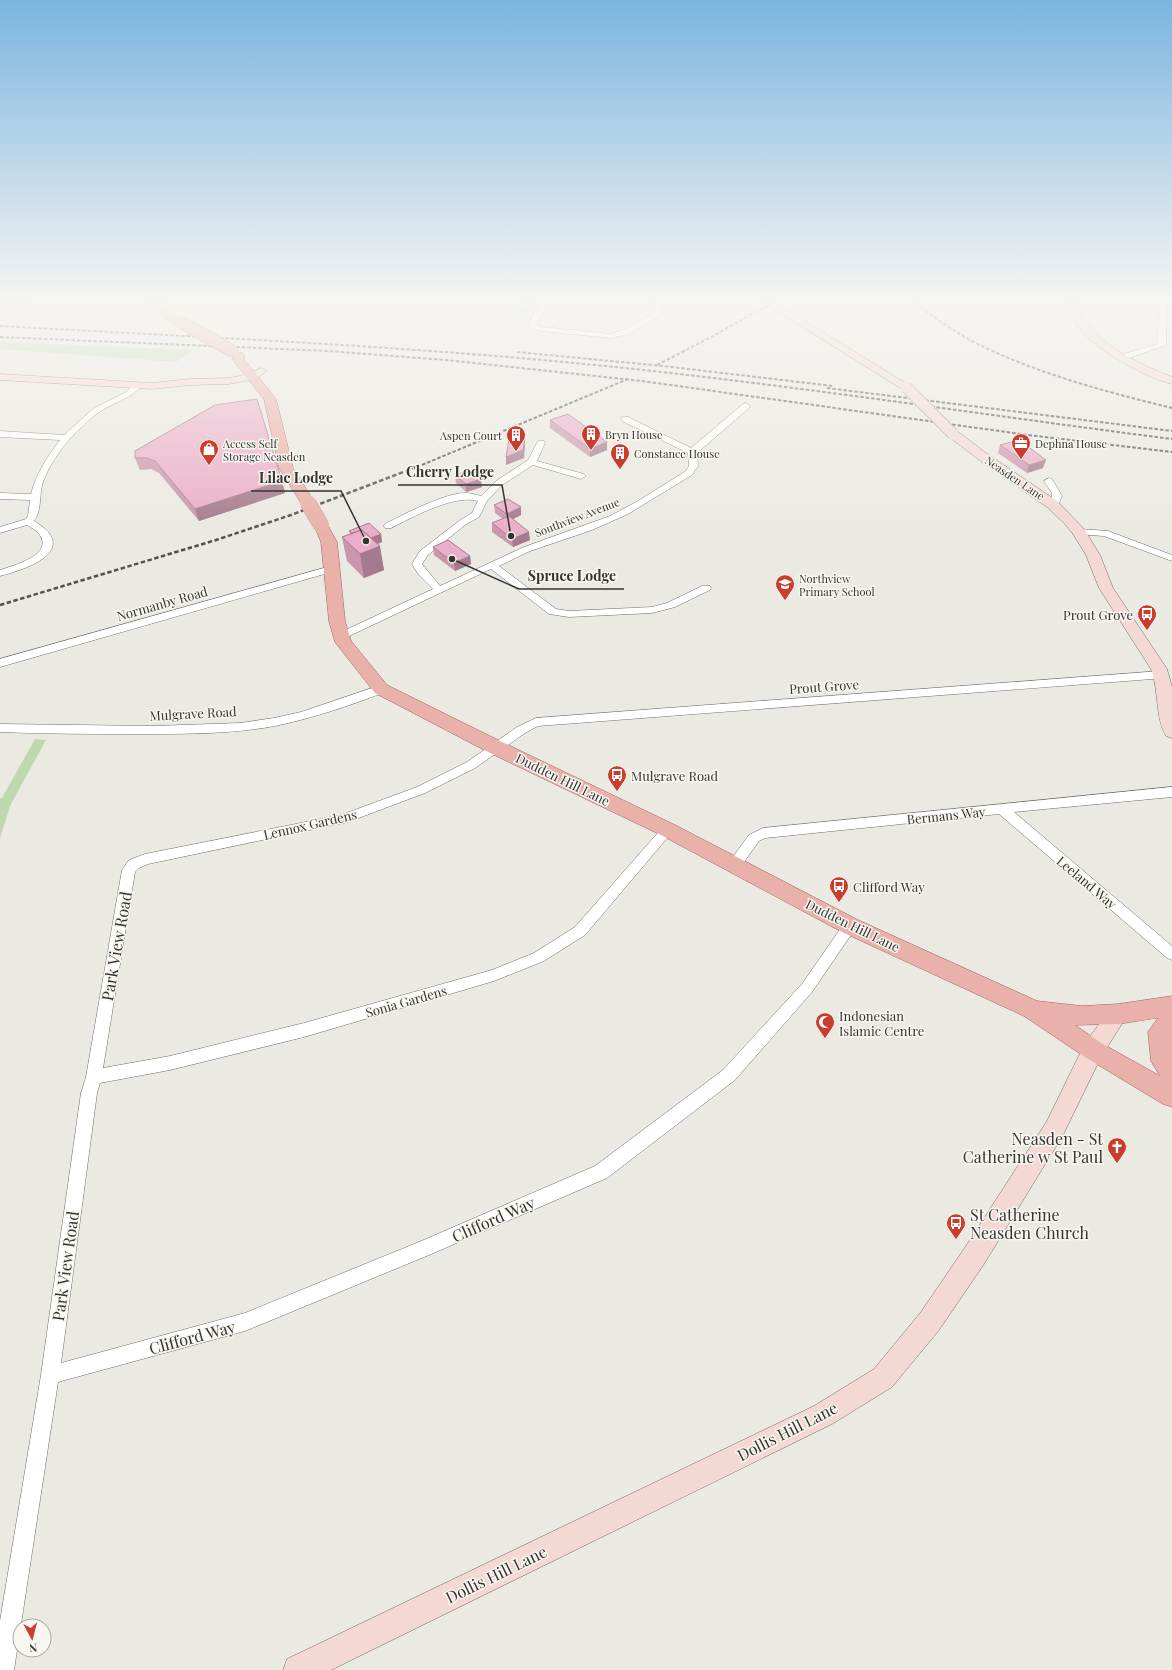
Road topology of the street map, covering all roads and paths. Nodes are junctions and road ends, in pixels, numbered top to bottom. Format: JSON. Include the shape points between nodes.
{"nodes":[{"id":1,"x":33,"y":379,"type":"edge"},
{"id":2,"x":206,"y":379,"type":"edge"},
{"id":3,"x":240,"y":379,"type":"edge"},
{"id":4,"x":257,"y":379,"type":"edge"},
{"id":5,"x":893,"y":379,"type":"edge"},
{"id":6,"x":190,"y":382,"type":"junction"},
{"id":7,"x":138,"y":385,"type":"junction"},
{"id":8,"x":746,"y":406,"type":"dead end"},
{"id":9,"x":625,"y":419,"type":"dead end"},
{"id":10,"x":0,"y":434,"type":"edge"},
{"id":11,"x":66,"y":438,"type":"junction"},
{"id":12,"x":541,"y":443,"type":"dead end"},
{"id":13,"x":692,"y":452,"type":"junction"},
{"id":14,"x":532,"y":462,"type":"junction"},
{"id":15,"x":581,"y":476,"type":"dead end"},
{"id":16,"x":1049,"y":481,"type":"dead end"},
{"id":17,"x":0,"y":496,"type":"edge"},
{"id":18,"x":483,"y":500,"type":"junction"},
{"id":19,"x":35,"y":502,"type":"junction"},
{"id":20,"x":1052,"y":504,"type":"junction"},
{"id":21,"x":29,"y":521,"type":"junction"},
{"id":22,"x":388,"y":526,"type":"dead end"},
{"id":23,"x":0,"y":530,"type":"edge"},
{"id":24,"x":1079,"y":532,"type":"junction"},
{"id":25,"x":1172,"y":558,"type":"edge"},
{"id":26,"x":492,"y":565,"type":"junction"},
{"id":27,"x":331,"y":569,"type":"junction"},
{"id":28,"x":0,"y":573,"type":"edge"},
{"id":29,"x":706,"y":588,"type":"dead end"},
{"id":30,"x":439,"y":590,"type":"junction"},
{"id":31,"x":341,"y":636,"type":"junction"},
{"id":32,"x":0,"y":663,"type":"edge"},
{"id":33,"x":1162,"y":675,"type":"junction"},
{"id":34,"x":381,"y":689,"type":"junction"},
{"id":35,"x":0,"y":728,"type":"edge"},
{"id":36,"x":1172,"y":732,"type":"edge"},
{"id":37,"x":497,"y":748,"type":"junction"},
{"id":38,"x":1172,"y":792,"type":"edge"},
{"id":39,"x":1002,"y":810,"type":"junction"},
{"id":40,"x":668,"y":830,"type":"junction"},
{"id":41,"x":134,"y":864,"type":"joint"},
{"id":42,"x":734,"y":865,"type":"junction"},
{"id":43,"x":850,"y":926,"type":"junction"},
{"id":44,"x":1172,"y":954,"type":"edge"},
{"id":45,"x":1172,"y":1006,"type":"edge"},
{"id":46,"x":1032,"y":1009,"type":"junction"},
{"id":47,"x":1118,"y":1014,"type":"junction"},
{"id":48,"x":1172,"y":1018,"type":"edge"},
{"id":49,"x":1093,"y":1050,"type":"junction"},
{"id":50,"x":1172,"y":1074,"type":"edge"},
{"id":51,"x":94,"y":1077,"type":"junction"},
{"id":52,"x":1172,"y":1096,"type":"edge"},
{"id":53,"x":50,"y":1375,"type":"junction"},
{"id":54,"x":3,"y":1670,"type":"edge"},
{"id":55,"x":298,"y":1670,"type":"edge"}],
"edges":[{"from":1,"to":7,"type":"main road"},
{"from":2,"to":6,"type":"main road"},
{"from":3,"to":6,"type":"main road"},
{"from":4,"to":27,"type":"main road","name":"Dudden Hill Lane","bridge":true,"via":[[270,399],[286,468],[329,542]]},
{"from":5,"to":20,"type":"main road","name":"Neasden Lane","bridge":true,"via":[[906,387],[953,434]]},
{"from":6,"to":7,"type":"main road"},
{"from":7,"to":11,"type":"street","via":[[129,394],[97,410]]},
{"from":8,"to":13,"type":"street"},
{"from":9,"to":13,"type":"street"},
{"from":10,"to":11,"type":"street"},
{"from":11,"to":19,"type":"street","via":[[39,481]]},
{"from":12,"to":14,"type":"street"},
{"from":13,"to":26,"type":"street","name":"Southview Avenue","via":[[694,466],[689,473],[626,512],[527,549]]},
{"from":14,"to":15,"type":"street"},
{"from":14,"to":18,"type":"street","via":[[499,484]]},
{"from":16,"to":20,"type":"street","via":[[1058,497]]},
{"from":17,"to":19,"type":"street"},
{"from":18,"to":22,"type":"street","via":[[465,496],[449,500]]},
{"from":18,"to":30,"type":"street","via":[[476,515],[424,553],[417,564]]},
{"from":19,"to":21,"type":"street","via":[[34,516]]},
{"from":20,"to":24,"type":"main road","name":"Neasden Lane"},
{"from":21,"to":23,"type":"street"},
{"from":21,"to":28,"type":"street","via":[[45,535],[48,540],[47,547],[33,562]]},
{"from":24,"to":25,"type":"street","via":[[1105,533]]},
{"from":24,"to":33,"type":"main road","name":"Neasden Lane","via":[[1093,555],[1106,588]]},
{"from":26,"to":29,"type":"street","via":[[553,612],[569,614],[652,610],[671,605]]},
{"from":26,"to":30,"type":"street","name":"Southview Avenue"},
{"from":27,"to":31,"type":"main road","name":"Dudden Hill Lane"},
{"from":27,"to":32,"type":"street","name":"Normanby Road"},
{"from":30,"to":31,"type":"street","name":"Southview Avenue"},
{"from":31,"to":34,"type":"main road","name":"Dudden Hill Lane","via":[[343,642]]},
{"from":33,"to":36,"type":"main road","name":"Neasden Lane"},
{"from":33,"to":37,"type":"street","name":"Prout Grove","via":[[536,722]]},
{"from":34,"to":35,"type":"street","name":"Mulgrave Road","via":[[331,709],[273,722],[216,728]]},
{"from":34,"to":37,"type":"main road","name":"Dudden Hill Lane"},
{"from":37,"to":40,"type":"main road","name":"Dudden Hill Lane"},
{"from":37,"to":41,"type":"street","name":"Lennox Gardens","via":[[472,765],[422,790],[343,819],[145,859]]},
{"from":38,"to":39,"type":"street","name":"Bermans Way"},
{"from":39,"to":42,"type":"street","name":"Bermans Way","via":[[762,833],[754,838]]},
{"from":39,"to":44,"type":"street","name":"Leeland Way"},
{"from":40,"to":42,"type":"main road","name":"Dudden Hill Lane"},
{"from":40,"to":51,"type":"street","name":"Sonia Gardens","via":[[580,930],[539,957],[494,975],[304,1030],[170,1063]]},
{"from":41,"to":51,"type":"street","name":"Park View Road","via":[[129,870]]},
{"from":42,"to":43,"type":"main road","name":"Dudden Hill Lane"},
{"from":43,"to":46,"type":"main road","name":"Dudden Hill Lane"},
{"from":43,"to":53,"type":"street","name":"Clifford Way","via":[[807,988],[729,1075],[601,1172],[245,1322]]},
{"from":45,"to":47,"type":"main road","name":"Dudden Hill Lane"},
{"from":46,"to":47,"type":"main road","name":"Dudden Hill Lane","via":[[1082,1016]]},
{"from":46,"to":49,"type":"main road","name":"Dudden Hill Lane"},
{"from":47,"to":49,"type":"main road","name":"Dollis Hill Lane"},
{"from":48,"to":50,"type":"main road","via":[[1160,1032],[1163,1061]]},
{"from":49,"to":52,"type":"main road","name":"Dudden Hill Lane"},
{"from":49,"to":55,"type":"main road","name":"Dollis Hill Lane","via":[[1055,1128],[975,1255],[930,1322],[883,1378],[823,1415]]},
{"from":51,"to":53,"type":"street","name":"Park View Road","via":[[89,1093]]},
{"from":53,"to":54,"type":"street","name":"Park View Road"}]}
